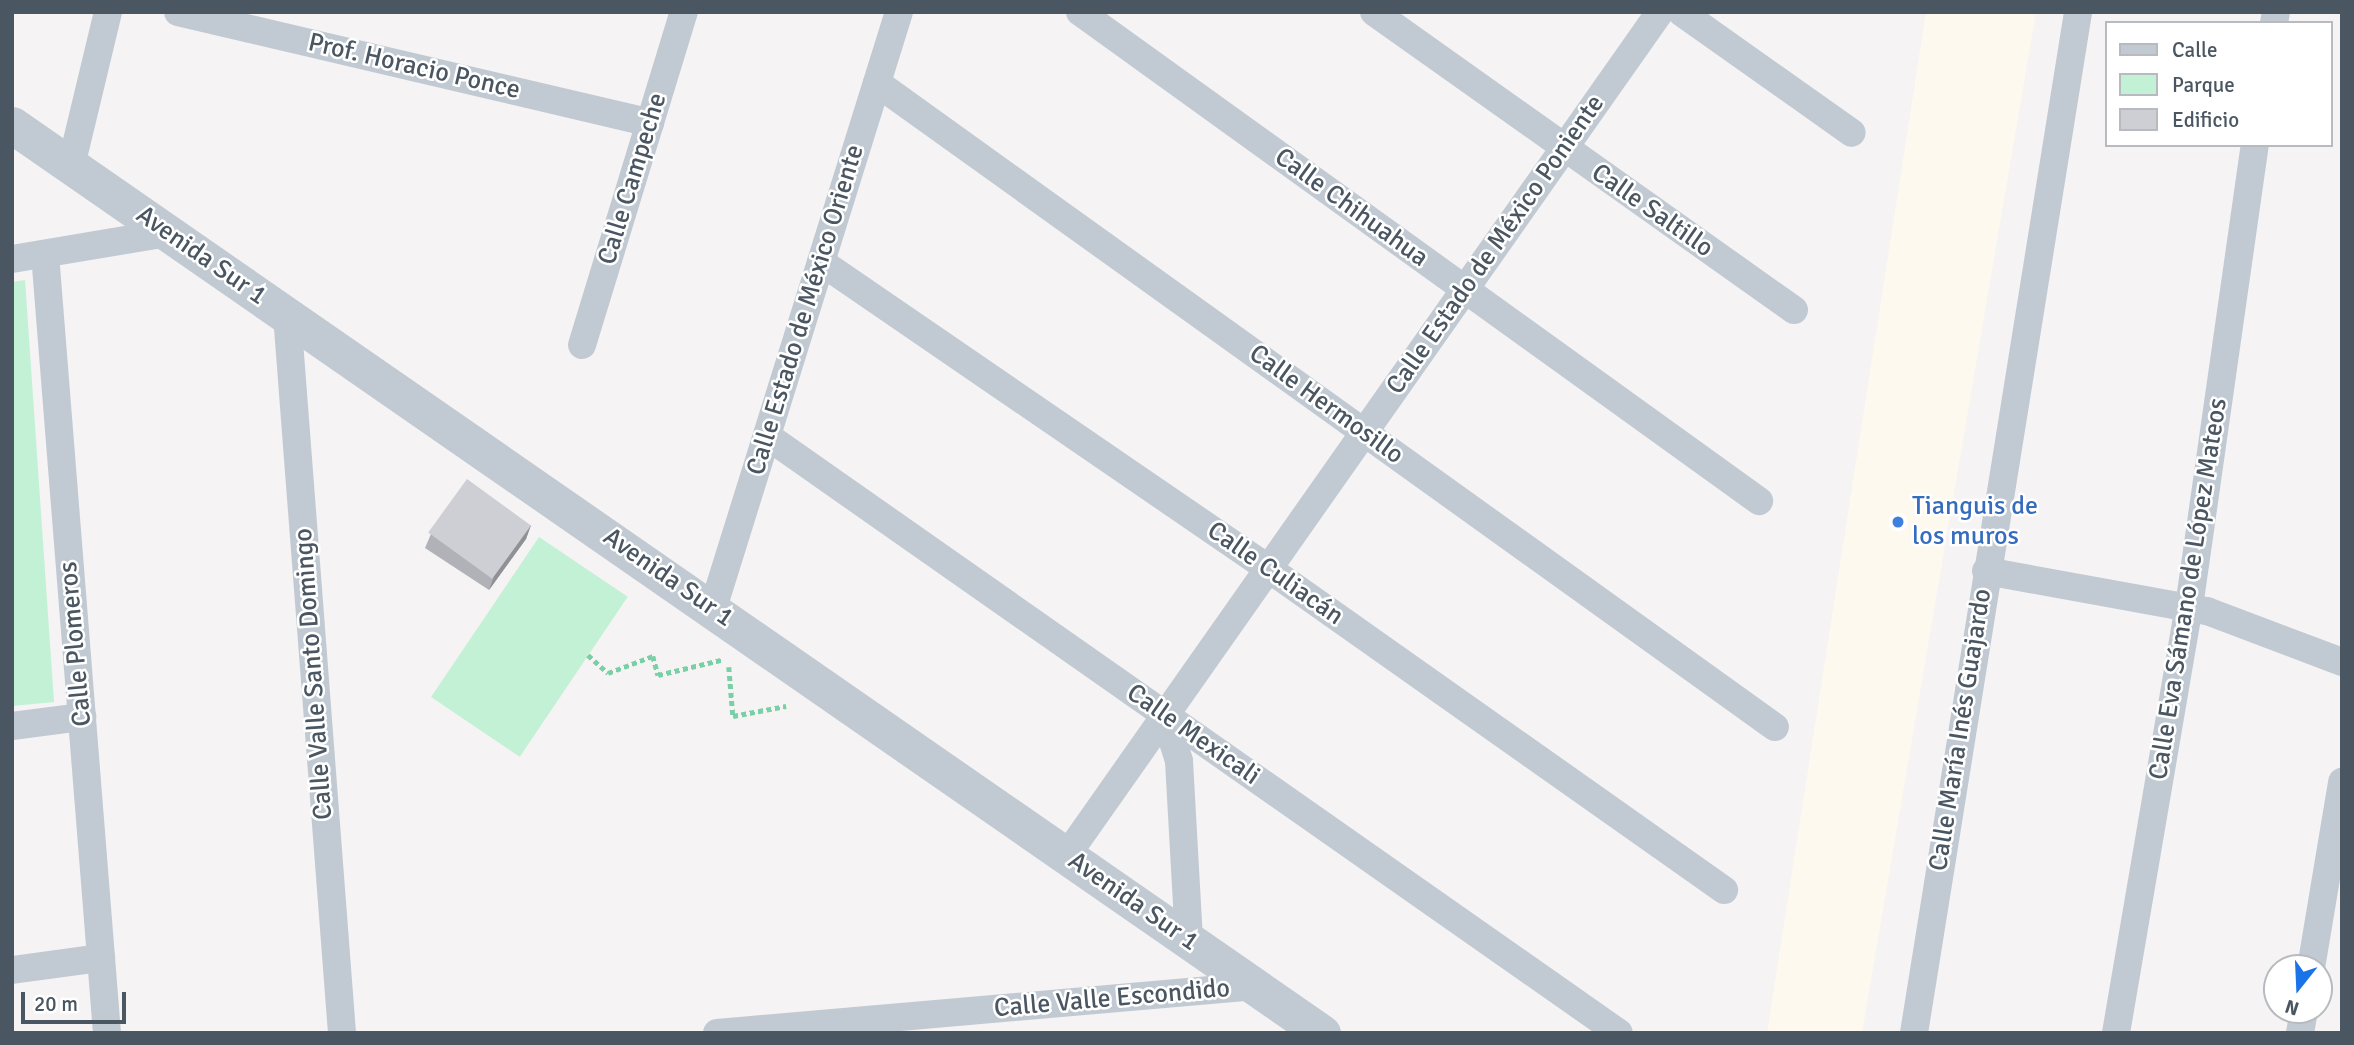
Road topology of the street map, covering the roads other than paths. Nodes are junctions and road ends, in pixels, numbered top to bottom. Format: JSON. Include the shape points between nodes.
{"nodes":[{"id":1,"x":108,"y":12,"type":"edge"},
{"id":2,"x":178,"y":12,"type":"edge"},
{"id":3,"x":684,"y":12,"type":"edge"},
{"id":4,"x":899,"y":12,"type":"edge"},
{"id":5,"x":1080,"y":12,"type":"edge"},
{"id":6,"x":1374,"y":12,"type":"edge"},
{"id":7,"x":1660,"y":12,"type":"edge"},
{"id":8,"x":1681,"y":12,"type":"edge"},
{"id":9,"x":2078,"y":12,"type":"edge"},
{"id":10,"x":877,"y":83,"type":"junction"},
{"id":11,"x":650,"y":123,"type":"junction"},
{"id":12,"x":12,"y":125,"type":"edge"},
{"id":13,"x":1852,"y":133,"type":"dead end"},
{"id":14,"x":2255,"y":147,"type":"edge"},
{"id":15,"x":1564,"y":149,"type":"junction"},
{"id":16,"x":71,"y":166,"type":"junction"},
{"id":17,"x":168,"y":233,"type":"junction"},
{"id":18,"x":45,"y":254,"type":"junction"},
{"id":19,"x":12,"y":259,"type":"edge"},
{"id":20,"x":821,"y":262,"type":"junction"},
{"id":21,"x":1465,"y":290,"type":"junction"},
{"id":22,"x":1794,"y":310,"type":"dead end"},
{"id":23,"x":287,"y":315,"type":"junction"},
{"id":24,"x":582,"y":345,"type":"dead end"},
{"id":25,"x":1364,"y":432,"type":"junction"},
{"id":26,"x":767,"y":436,"type":"junction"},
{"id":27,"x":1759,"y":501,"type":"dead end"},
{"id":28,"x":1269,"y":569,"type":"junction"},
{"id":29,"x":1986,"y":571,"type":"junction"},
{"id":30,"x":2189,"y":607,"type":"junction"},
{"id":31,"x":713,"y":608,"type":"junction"},
{"id":32,"x":2342,"y":662,"type":"edge"},
{"id":33,"x":1165,"y":716,"type":"junction"},
{"id":34,"x":82,"y":717,"type":"junction"},
{"id":35,"x":12,"y":726,"type":"edge"},
{"id":36,"x":1775,"y":727,"type":"dead end"},
{"id":37,"x":2342,"y":782,"type":"edge"},
{"id":38,"x":1067,"y":855,"type":"junction"},
{"id":39,"x":1724,"y":891,"type":"dead end"},
{"id":40,"x":1189,"y":941,"type":"junction"},
{"id":41,"x":2313,"y":954,"type":"edge"},
{"id":42,"x":101,"y":958,"type":"junction"},
{"id":43,"x":12,"y":970,"type":"edge"},
{"id":44,"x":1256,"y":986,"type":"junction"},
{"id":45,"x":785,"y":1030,"type":"edge"},
{"id":46,"x":107,"y":1033,"type":"edge"},
{"id":47,"x":342,"y":1033,"type":"edge"},
{"id":48,"x":717,"y":1033,"type":"edge"},
{"id":49,"x":1322,"y":1033,"type":"edge"},
{"id":50,"x":1619,"y":1033,"type":"edge"},
{"id":51,"x":1914,"y":1033,"type":"edge"},
{"id":52,"x":2116,"y":1033,"type":"edge"}],
"edges":[{"from":1,"to":16,"type":"street"},
{"from":2,"to":11,"type":"street","name":"Prof. Horacio Ponce"},
{"from":3,"to":11,"type":"street","name":"Calle Campeche"},
{"from":4,"to":10,"type":"street","name":"Calle Estado de México Oriente"},
{"from":5,"to":21,"type":"street","name":"Calle Chihuahua"},
{"from":6,"to":15,"type":"street","name":"Calle Saltillo"},
{"from":7,"to":15,"type":"street","name":"Calle Estado de México Poniente"},
{"from":8,"to":13,"type":"street"},
{"from":9,"to":29,"type":"street","name":"Calle María Inés Guajardo"},
{"from":10,"to":20,"type":"street","name":"Calle Estado de México Oriente"},
{"from":10,"to":25,"type":"street","name":"Calle Hermosillo"},
{"from":11,"to":24,"type":"street","name":"Calle Campeche"},
{"from":12,"to":16,"type":"street","name":"Avenida Sur 1"},
{"from":14,"to":30,"type":"street","name":"Calle Eva Sámano de López Mateos"},
{"from":15,"to":21,"type":"street","name":"Calle Estado de México Poniente"},
{"from":15,"to":22,"type":"street","name":"Calle Saltillo"},
{"from":16,"to":17,"type":"street","name":"Avenida Sur 1"},
{"from":17,"to":18,"type":"street"},
{"from":17,"to":23,"type":"street","name":"Avenida Sur 1"},
{"from":18,"to":19,"type":"street"},
{"from":18,"to":34,"type":"street","name":"Calle Plomeros"},
{"from":20,"to":26,"type":"street","name":"Calle Estado de México Oriente"},
{"from":20,"to":28,"type":"street","name":"Calle Culiacán"},
{"from":21,"to":25,"type":"street","name":"Calle Estado de México Poniente"},
{"from":21,"to":27,"type":"street","name":"Calle Chihuahua"},
{"from":23,"to":31,"type":"street","name":"Avenida Sur 1"},
{"from":23,"to":47,"type":"street","name":"Calle Valle Santo Domingo"},
{"from":25,"to":28,"type":"street","name":"Calle Estado de México Poniente"},
{"from":25,"to":36,"type":"street","name":"Calle Hermosillo"},
{"from":26,"to":31,"type":"street","name":"Calle Estado de México Oriente"},
{"from":26,"to":33,"type":"street","name":"Calle Mexicali"},
{"from":28,"to":33,"type":"street","name":"Calle Estado de México Poniente"},
{"from":28,"to":39,"type":"street","name":"Calle Culiacán"},
{"from":29,"to":30,"type":"street"},
{"from":29,"to":51,"type":"street","name":"Calle María Inés Guajardo"},
{"from":30,"to":32,"type":"street"},
{"from":30,"to":52,"type":"street","name":"Calle Eva Sámano de López Mateos"},
{"from":31,"to":38,"type":"street","name":"Avenida Sur 1"},
{"from":33,"to":38,"type":"street","name":"Calle Estado de México Poniente"},
{"from":33,"to":40,"type":"street","via":[[1179,761]]},
{"from":33,"to":50,"type":"street","name":"Calle Mexicali"},
{"from":34,"to":35,"type":"street"},
{"from":34,"to":42,"type":"street","name":"Calle Plomeros"},
{"from":37,"to":41,"type":"street"},
{"from":38,"to":40,"type":"street","name":"Avenida Sur 1"},
{"from":40,"to":44,"type":"street","name":"Avenida Sur 1"},
{"from":42,"to":43,"type":"street"},
{"from":42,"to":46,"type":"street","name":"Calle Plomeros"},
{"from":44,"to":45,"type":"street","name":"Calle Valle Escondido"},
{"from":44,"to":49,"type":"street","name":"Avenida Sur 1"},
{"from":45,"to":48,"type":"street","name":"Calle Valle Escondido"}]}
